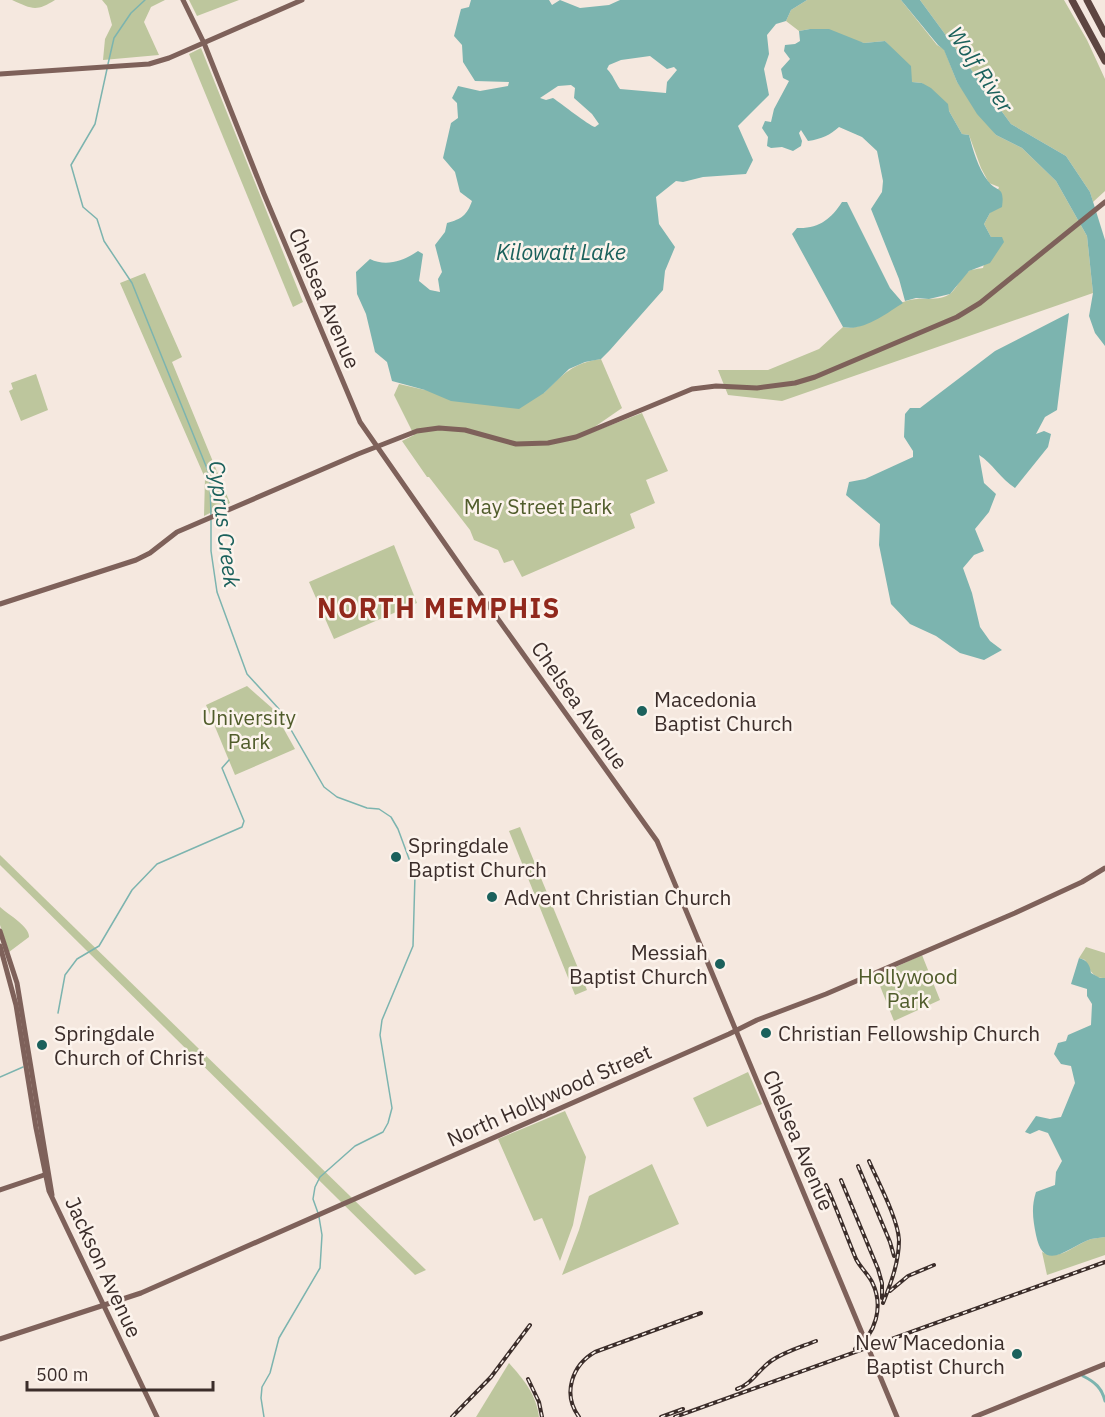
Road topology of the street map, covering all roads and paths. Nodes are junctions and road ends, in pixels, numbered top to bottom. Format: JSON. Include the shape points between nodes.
{"nodes":[{"id":1,"x":183,"y":0,"type":"edge"},
{"id":2,"x":302,"y":0,"type":"edge"},
{"id":3,"x":1072,"y":0,"type":"edge"},
{"id":4,"x":1087,"y":0,"type":"edge"},
{"id":5,"x":1105,"y":34,"type":"edge"},
{"id":6,"x":204,"y":43,"type":"junction"},
{"id":7,"x":1105,"y":61,"type":"edge"},
{"id":8,"x":0,"y":74,"type":"edge"},
{"id":9,"x":1105,"y":202,"type":"edge"},
{"id":10,"x":376,"y":447,"type":"junction"},
{"id":11,"x":0,"y":604,"type":"edge"},
{"id":12,"x":1105,"y":868,"type":"edge"},
{"id":13,"x":0,"y":931,"type":"edge"},
{"id":14,"x":0,"y":946,"type":"edge"},
{"id":15,"x":736,"y":1030,"type":"junction"},
{"id":16,"x":47,"y":1174,"type":"junction"},
{"id":17,"x":36,"y":1178,"type":"junction"},
{"id":18,"x":47,"y":1182,"type":"junction"},
{"id":19,"x":0,"y":1190,"type":"edge"},
{"id":20,"x":52,"y":1195,"type":"junction"},
{"id":21,"x":104,"y":1305,"type":"junction"},
{"id":22,"x":0,"y":1339,"type":"edge"},
{"id":23,"x":1105,"y":1364,"type":"edge"},
{"id":24,"x":157,"y":1417,"type":"edge"},
{"id":25,"x":897,"y":1417,"type":"edge"},
{"id":26,"x":974,"y":1417,"type":"edge"}],
"edges":[{"from":1,"to":6,"type":"main road","name":"Chelsea Avenue"},
{"from":2,"to":6,"type":"main road"},
{"from":3,"to":7,"type":"highway"},
{"from":4,"to":5,"type":"highway"},
{"from":6,"to":8,"type":"main road","via":[[149,64]]},
{"from":6,"to":10,"type":"main road","name":"Chelsea Avenue","via":[[355,411]]},
{"from":9,"to":10,"type":"main road","via":[[980,303],[957,317],[815,378],[757,388],[692,389],[576,437],[548,443],[516,444],[465,430],[439,428],[417,431]]},
{"from":10,"to":11,"type":"main road","via":[[177,532],[136,561]]},
{"from":10,"to":15,"type":"main road","name":"Chelsea Avenue","via":[[657,841]]},
{"from":12,"to":15,"type":"main road","name":"North Hollywood Street","via":[[1015,913]]},
{"from":13,"to":16,"type":"main road","name":"Jackson Avenue","via":[[17,983]]},
{"from":14,"to":16,"type":"main road","name":"Jackson Avenue","via":[[16,1005]]},
{"from":15,"to":21,"type":"main road","name":"North Hollywood Street","via":[[141,1293]]},
{"from":15,"to":25,"type":"main road","name":"Chelsea Avenue"},
{"from":16,"to":17,"type":"main road"},
{"from":16,"to":18,"type":"main road","name":"Jackson Avenue"},
{"from":16,"to":20,"type":"main road","name":"Jackson Avenue"},
{"from":17,"to":18,"type":"main road"},
{"from":17,"to":19,"type":"main road"},
{"from":18,"to":20,"type":"main road","name":"Jackson Avenue"},
{"from":20,"to":21,"type":"main road","name":"Jackson Avenue"},
{"from":21,"to":22,"type":"main road","name":"North Hollywood Street"},
{"from":21,"to":24,"type":"main road","name":"Jackson Avenue"},
{"from":23,"to":26,"type":"main road"}]}
